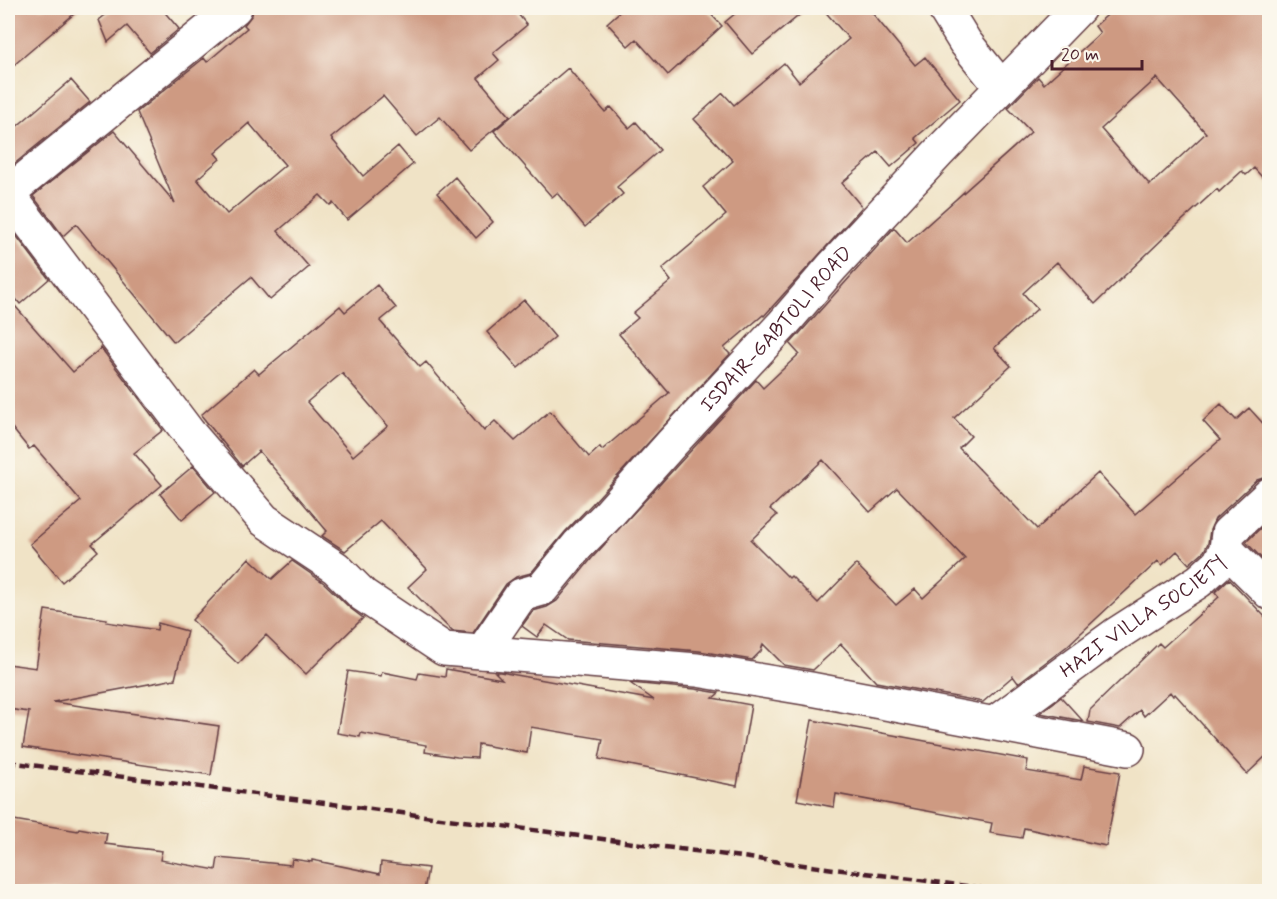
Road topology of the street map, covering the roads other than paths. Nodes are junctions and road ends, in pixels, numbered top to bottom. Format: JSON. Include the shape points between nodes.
{"nodes":[{"id":1,"x":235,"y":8,"type":"edge"},
{"id":2,"x":944,"y":8,"type":"edge"},
{"id":3,"x":1079,"y":8,"type":"edge"},
{"id":4,"x":1001,"y":87,"type":"junction"},
{"id":5,"x":8,"y":194,"type":"edge"},
{"id":6,"x":1269,"y":494,"type":"edge"},
{"id":7,"x":1226,"y":549,"type":"junction"},
{"id":8,"x":1269,"y":593,"type":"edge"},
{"id":9,"x":482,"y":652,"type":"junction"},
{"id":10,"x":996,"y":722,"type":"junction"},
{"id":11,"x":1128,"y":749,"type":"dead end"}],
"edges":[{"from":1,"to":5,"type":"street"},
{"from":2,"to":4,"type":"street"},
{"from":3,"to":4,"type":"street","name":"ISDAIR-GABTOLI ROAD"},
{"from":4,"to":9,"type":"street","name":"ISDAIR-GABTOLI ROAD","via":[[832,267],[542,589],[521,596]]},
{"from":5,"to":9,"type":"street","via":[[189,433],[264,520],[336,568],[363,595],[444,649]]},
{"from":6,"to":7,"type":"street","name":"HAZI VILLA SOCIETY","via":[[1228,533]]},
{"from":7,"to":8,"type":"street"},
{"from":7,"to":10,"type":"street","name":"HAZI VILLA SOCIETY","via":[[1219,563],[1199,581],[1115,635]]},
{"from":9,"to":10,"type":"street","via":[[697,670]]},
{"from":10,"to":11,"type":"street"}]}
